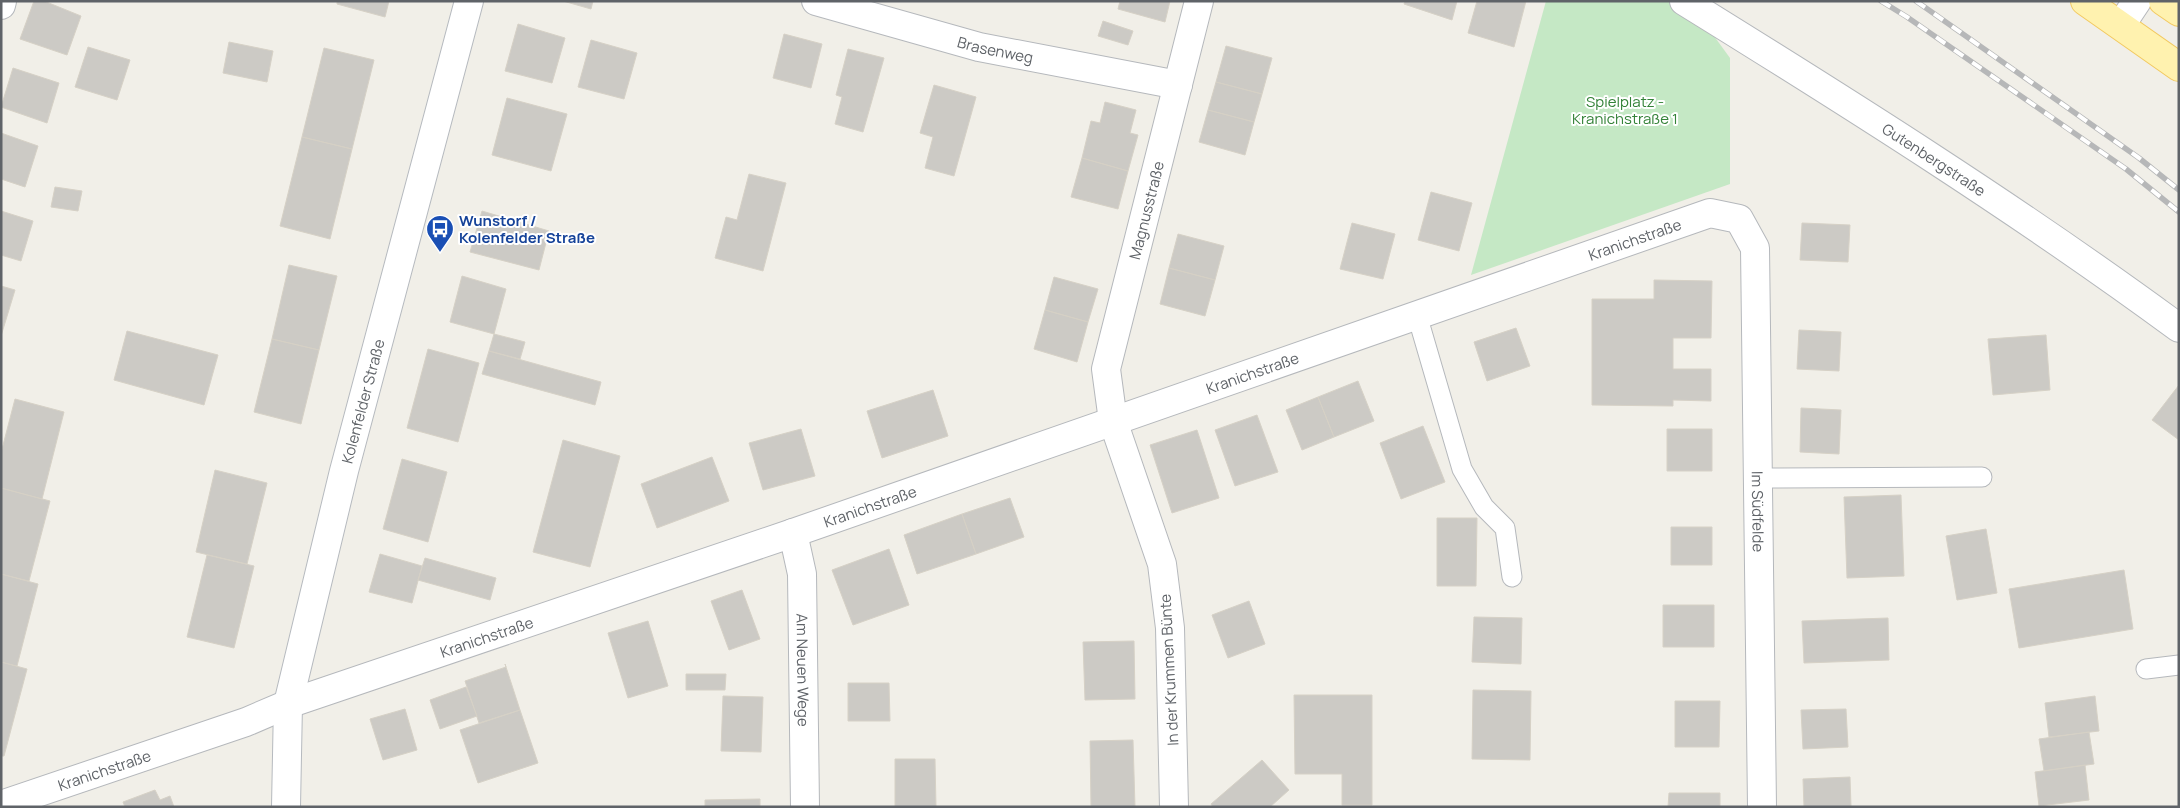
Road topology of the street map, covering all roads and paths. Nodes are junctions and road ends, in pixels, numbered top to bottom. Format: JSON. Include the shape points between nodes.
{"nodes":[{"id":1,"x":468,"y":1,"type":"edge"},
{"id":2,"x":816,"y":1,"type":"edge"},
{"id":3,"x":1200,"y":1,"type":"edge"},
{"id":4,"x":1684,"y":1,"type":"edge"},
{"id":5,"x":2085,"y":1,"type":"edge"},
{"id":6,"x":2137,"y":1,"type":"edge"},
{"id":7,"x":2163,"y":1,"type":"edge"},
{"id":8,"x":2179,"y":12,"type":"edge"},
{"id":9,"x":2121,"y":25,"type":"junction"},
{"id":10,"x":2179,"y":66,"type":"edge"},
{"id":11,"x":1178,"y":85,"type":"junction"},
{"id":12,"x":1739,"y":219,"type":"joint"},
{"id":13,"x":1417,"y":315,"type":"junction"},
{"id":14,"x":2179,"y":328,"type":"edge"},
{"id":15,"x":1113,"y":421,"type":"junction"},
{"id":16,"x":1982,"y":477,"type":"dead end"},
{"id":17,"x":1757,"y":478,"type":"junction"},
{"id":18,"x":793,"y":533,"type":"junction"},
{"id":19,"x":1512,"y":577,"type":"dead end"},
{"id":20,"x":2179,"y":665,"type":"edge"},
{"id":21,"x":2146,"y":670,"type":"dead end"},
{"id":22,"x":288,"y":704,"type":"junction"},
{"id":23,"x":1,"y":805,"type":"edge"},
{"id":24,"x":286,"y":807,"type":"edge"},
{"id":25,"x":805,"y":807,"type":"edge"},
{"id":26,"x":1174,"y":807,"type":"edge"},
{"id":27,"x":1762,"y":807,"type":"edge"}],
"edges":[{"from":1,"to":22,"type":"street","name":"Kolenfelder Straße","via":[[344,471]]},
{"from":2,"to":11,"type":"street","name":"Brasenweg","via":[[979,47]]},
{"from":3,"to":11,"type":"street","name":"Magnusstraße"},
{"from":4,"to":14,"type":"street","name":"Gutenbergstraße","via":[[1918,148]]},
{"from":5,"to":9,"type":"main road"},
{"from":6,"to":9,"type":"street"},
{"from":7,"to":8,"type":"main road"},
{"from":9,"to":10,"type":"main road"},
{"from":11,"to":15,"type":"street","name":"Magnusstraße","via":[[1106,369]]},
{"from":12,"to":13,"type":"street","name":"Kranichstraße","via":[[1710,213]]},
{"from":12,"to":17,"type":"street","name":"Im Südfelde","via":[[1755,248]]},
{"from":13,"to":15,"type":"street","name":"Kranichstraße"},
{"from":13,"to":19,"type":"lane","via":[[1462,469],[1484,507],[1505,528]]},
{"from":15,"to":18,"type":"street","name":"Kranichstraße"},
{"from":15,"to":26,"type":"street","name":"In der Krummen Bünte","via":[[1162,564],[1170,628]]},
{"from":16,"to":17,"type":"lane"},
{"from":17,"to":27,"type":"street","name":"Im Südfelde"},
{"from":18,"to":22,"type":"street","name":"Kranichstraße"},
{"from":18,"to":25,"type":"street","name":"Am Neuen Wege","via":[[802,574]]},
{"from":20,"to":21,"type":"lane"},
{"from":22,"to":23,"type":"street","name":"Kranichstraße","via":[[246,722]]},
{"from":22,"to":24,"type":"street","name":"Kolenfelder Straße"}]}
